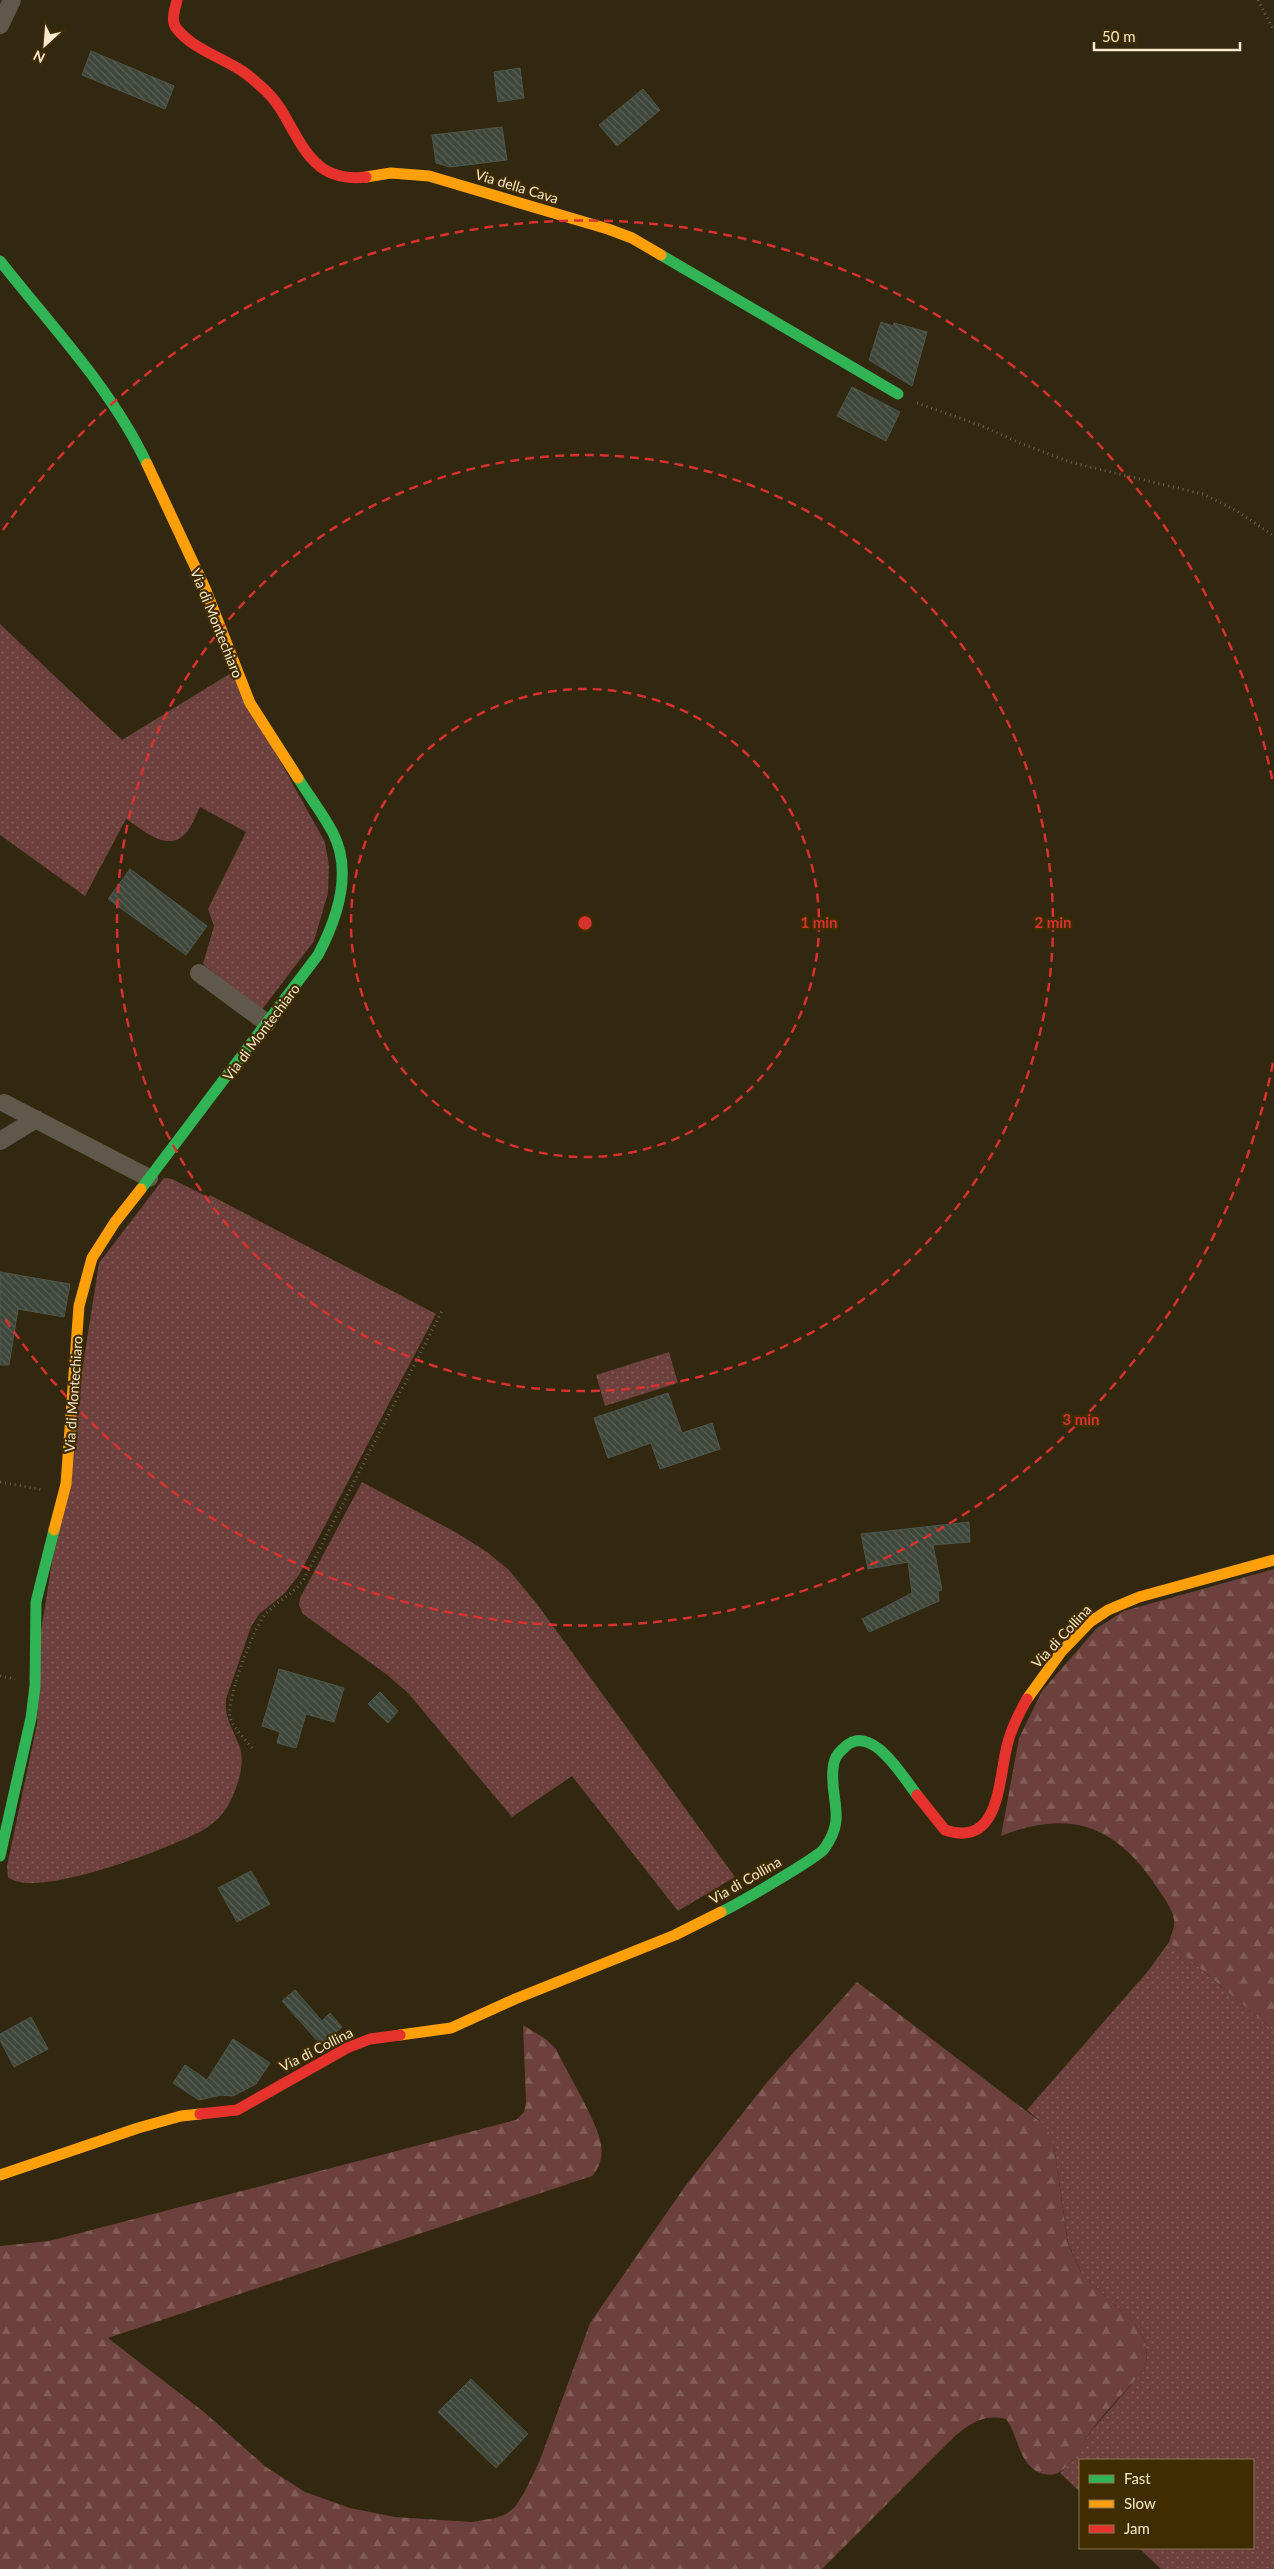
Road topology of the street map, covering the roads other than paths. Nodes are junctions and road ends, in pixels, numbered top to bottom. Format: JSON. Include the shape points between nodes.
{"nodes":[{"id":1,"x":12,"y":0,"type":"edge"},
{"id":2,"x":177,"y":0,"type":"edge"},
{"id":3,"x":0,"y":25,"type":"edge"},
{"id":4,"x":0,"y":261,"type":"edge"},
{"id":5,"x":898,"y":394,"type":"road end"},
{"id":6,"x":199,"y":973,"type":"dead end"},
{"id":7,"x":266,"y":1023,"type":"junction"},
{"id":8,"x":4,"y":1103,"type":"dead end"},
{"id":9,"x":36,"y":1119,"type":"junction"},
{"id":10,"x":0,"y":1141,"type":"edge"},
{"id":11,"x":149,"y":1178,"type":"junction"},
{"id":12,"x":1274,"y":1560,"type":"edge"},
{"id":13,"x":0,"y":1856,"type":"edge"},
{"id":14,"x":0,"y":2175,"type":"edge"}],
"edges":[{"from":1,"to":3,"type":"street"},
{"from":2,"to":5,"type":"street","name":"Via della Cava","via":[[173,19],[182,35],[242,71],[266,90],[306,152],[326,170],[352,178],[391,173],[429,176],[632,238]]},
{"from":4,"to":7,"type":"street","name":"Via di Montechiaro","via":[[100,387],[126,425],[205,588],[250,703],[338,843],[341,876],[326,941],[308,970]]},
{"from":6,"to":7,"type":"street"},
{"from":7,"to":11,"type":"street","name":"Via di Montechiaro"},
{"from":8,"to":9,"type":"street"},
{"from":9,"to":10,"type":"street"},
{"from":9,"to":11,"type":"street"},
{"from":11,"to":13,"type":"street","name":"Via di Montechiaro","via":[[98,1246],[82,1289],[64,1493],[36,1602],[34,1698]]},
{"from":12,"to":14,"type":"street","name":"Via di Collina","via":[[1139,1597],[1119,1604],[1094,1620],[1058,1657],[1024,1704],[1008,1742],[994,1805],[986,1822],[973,1833],[945,1830],[878,1747],[865,1740],[851,1741],[838,1752],[834,1763],[838,1814],[829,1843],[814,1858],[728,1909],[634,1953],[515,1999],[451,2028],[370,2040],[347,2048],[237,2110],[181,2116]]}]}
